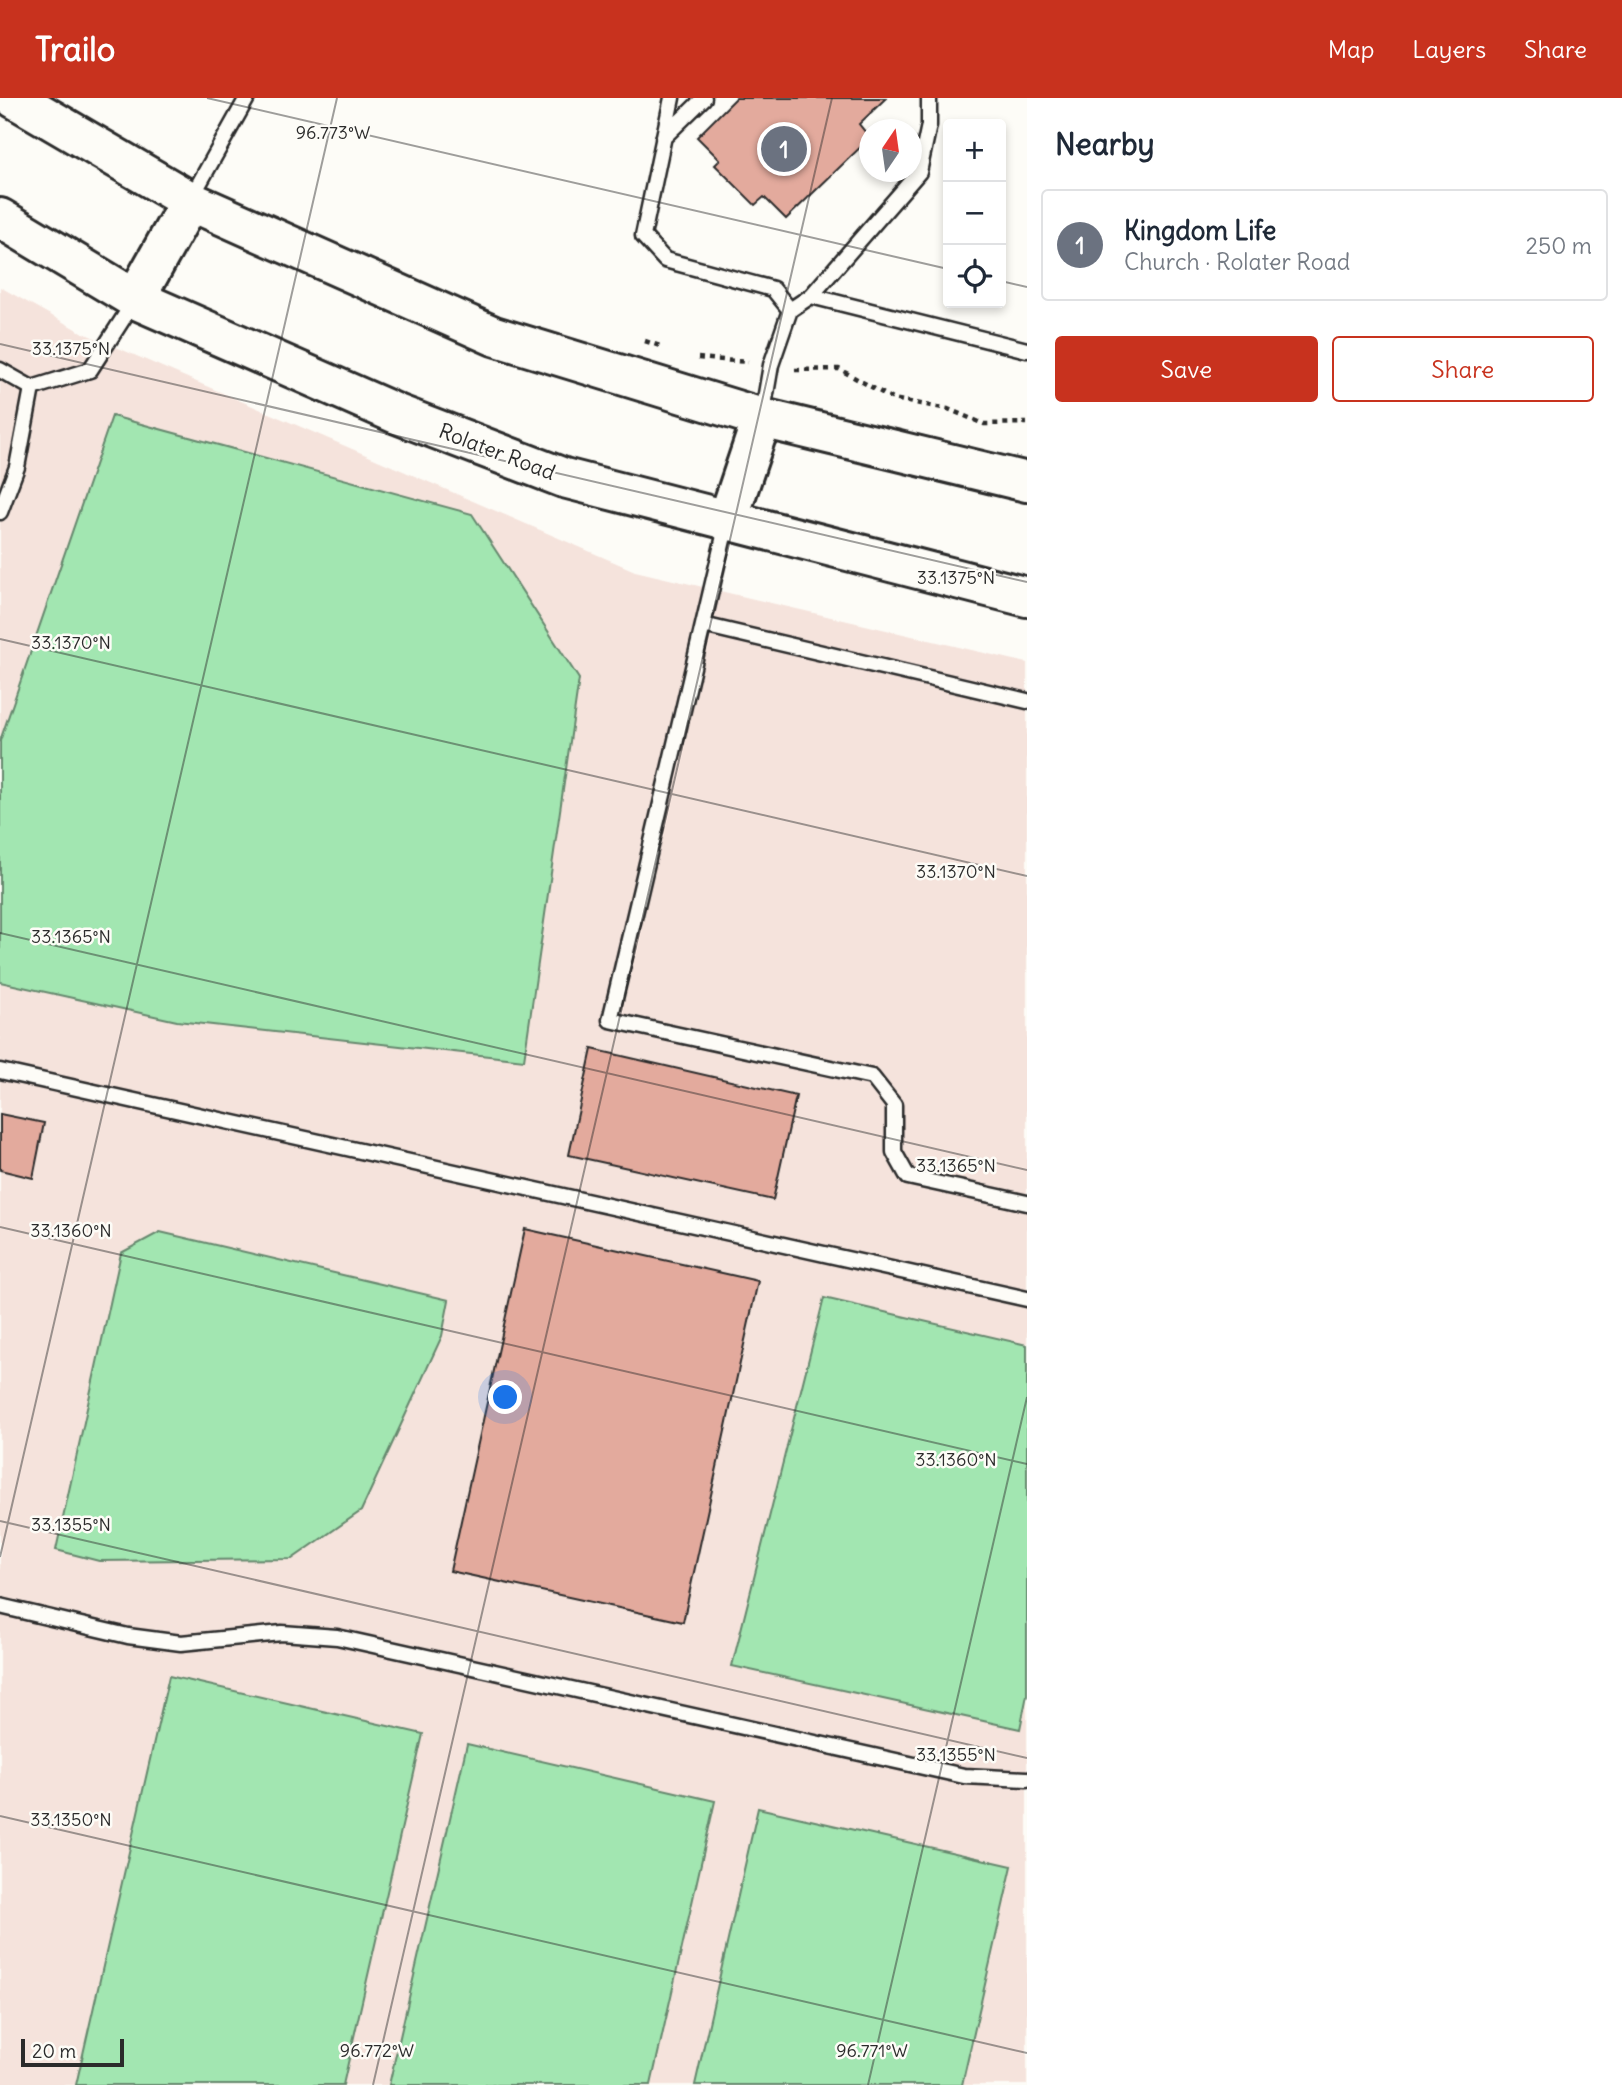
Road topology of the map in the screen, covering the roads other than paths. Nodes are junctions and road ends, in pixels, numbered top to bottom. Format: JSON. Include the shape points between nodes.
{"nodes":[{"id":1,"x":15,"y":98,"type":"edge"},
{"id":2,"x":247,"y":98,"type":"edge"},
{"id":3,"x":672,"y":98,"type":"edge"},
{"id":4,"x":704,"y":98,"type":"edge"},
{"id":5,"x":929,"y":98,"type":"edge"},
{"id":6,"x":663,"y":138,"type":"junction"},
{"id":7,"x":190,"y":201,"type":"junction"},
{"id":8,"x":0,"y":218,"type":"edge"},
{"id":9,"x":811,"y":296,"type":"junction"},
{"id":10,"x":135,"y":299,"type":"junction"},
{"id":11,"x":790,"y":310,"type":"junction"},
{"id":12,"x":1027,"y":350,"type":"edge"},
{"id":13,"x":0,"y":370,"type":"edge"},
{"id":14,"x":32,"y":388,"type":"junction"},
{"id":15,"x":762,"y":418,"type":"junction"},
{"id":16,"x":1027,"y":482,"type":"edge"},
{"id":17,"x":0,"y":512,"type":"edge"},
{"id":18,"x":727,"y":522,"type":"junction"},
{"id":19,"x":1027,"y":597,"type":"edge"},
{"id":20,"x":703,"y":625,"type":"junction"},
{"id":21,"x":1027,"y":701,"type":"edge"},
{"id":22,"x":0,"y":1071,"type":"edge"},
{"id":23,"x":1027,"y":1203,"type":"edge"},
{"id":24,"x":1027,"y":1299,"type":"edge"},
{"id":25,"x":0,"y":1606,"type":"edge"},
{"id":26,"x":1027,"y":1779,"type":"edge"}],
"edges":[{"from":1,"to":7,"type":"main road"},
{"from":2,"to":7,"type":"lane"},
{"from":3,"to":6,"type":"lane"},
{"from":4,"to":6,"type":"lane"},
{"from":5,"to":9,"type":"lane","via":[[929,125],[919,172]]},
{"from":6,"to":11,"type":"lane","via":[[643,236],[665,260],[773,289]]},
{"from":7,"to":10,"type":"main road"},
{"from":7,"to":15,"type":"main road","via":[[494,336]]},
{"from":8,"to":10,"type":"main road","name":"Rolater Road"},
{"from":9,"to":11,"type":"lane"},
{"from":9,"to":12,"type":"lane"},
{"from":10,"to":14,"type":"lane","via":[[90,370]]},
{"from":10,"to":18,"type":"main road","name":"Rolater Road","via":[[397,414],[564,478]]},
{"from":11,"to":15,"type":"lane","via":[[771,365]]},
{"from":13,"to":14,"type":"lane"},
{"from":14,"to":17,"type":"lane","via":[[16,467]]},
{"from":15,"to":16,"type":"main road"},
{"from":15,"to":18,"type":"main road"},
{"from":18,"to":19,"type":"main road","name":"Rolater Road"},
{"from":18,"to":20,"type":"lane"},
{"from":20,"to":21,"type":"lane"},
{"from":20,"to":23,"type":"lane","via":[[610,1020],[872,1077],[894,1105],[894,1152],[908,1177]]},
{"from":22,"to":24,"type":"lane"},
{"from":25,"to":26,"type":"lane","via":[[128,1636],[181,1643],[282,1633],[337,1637],[964,1776]]}]}
